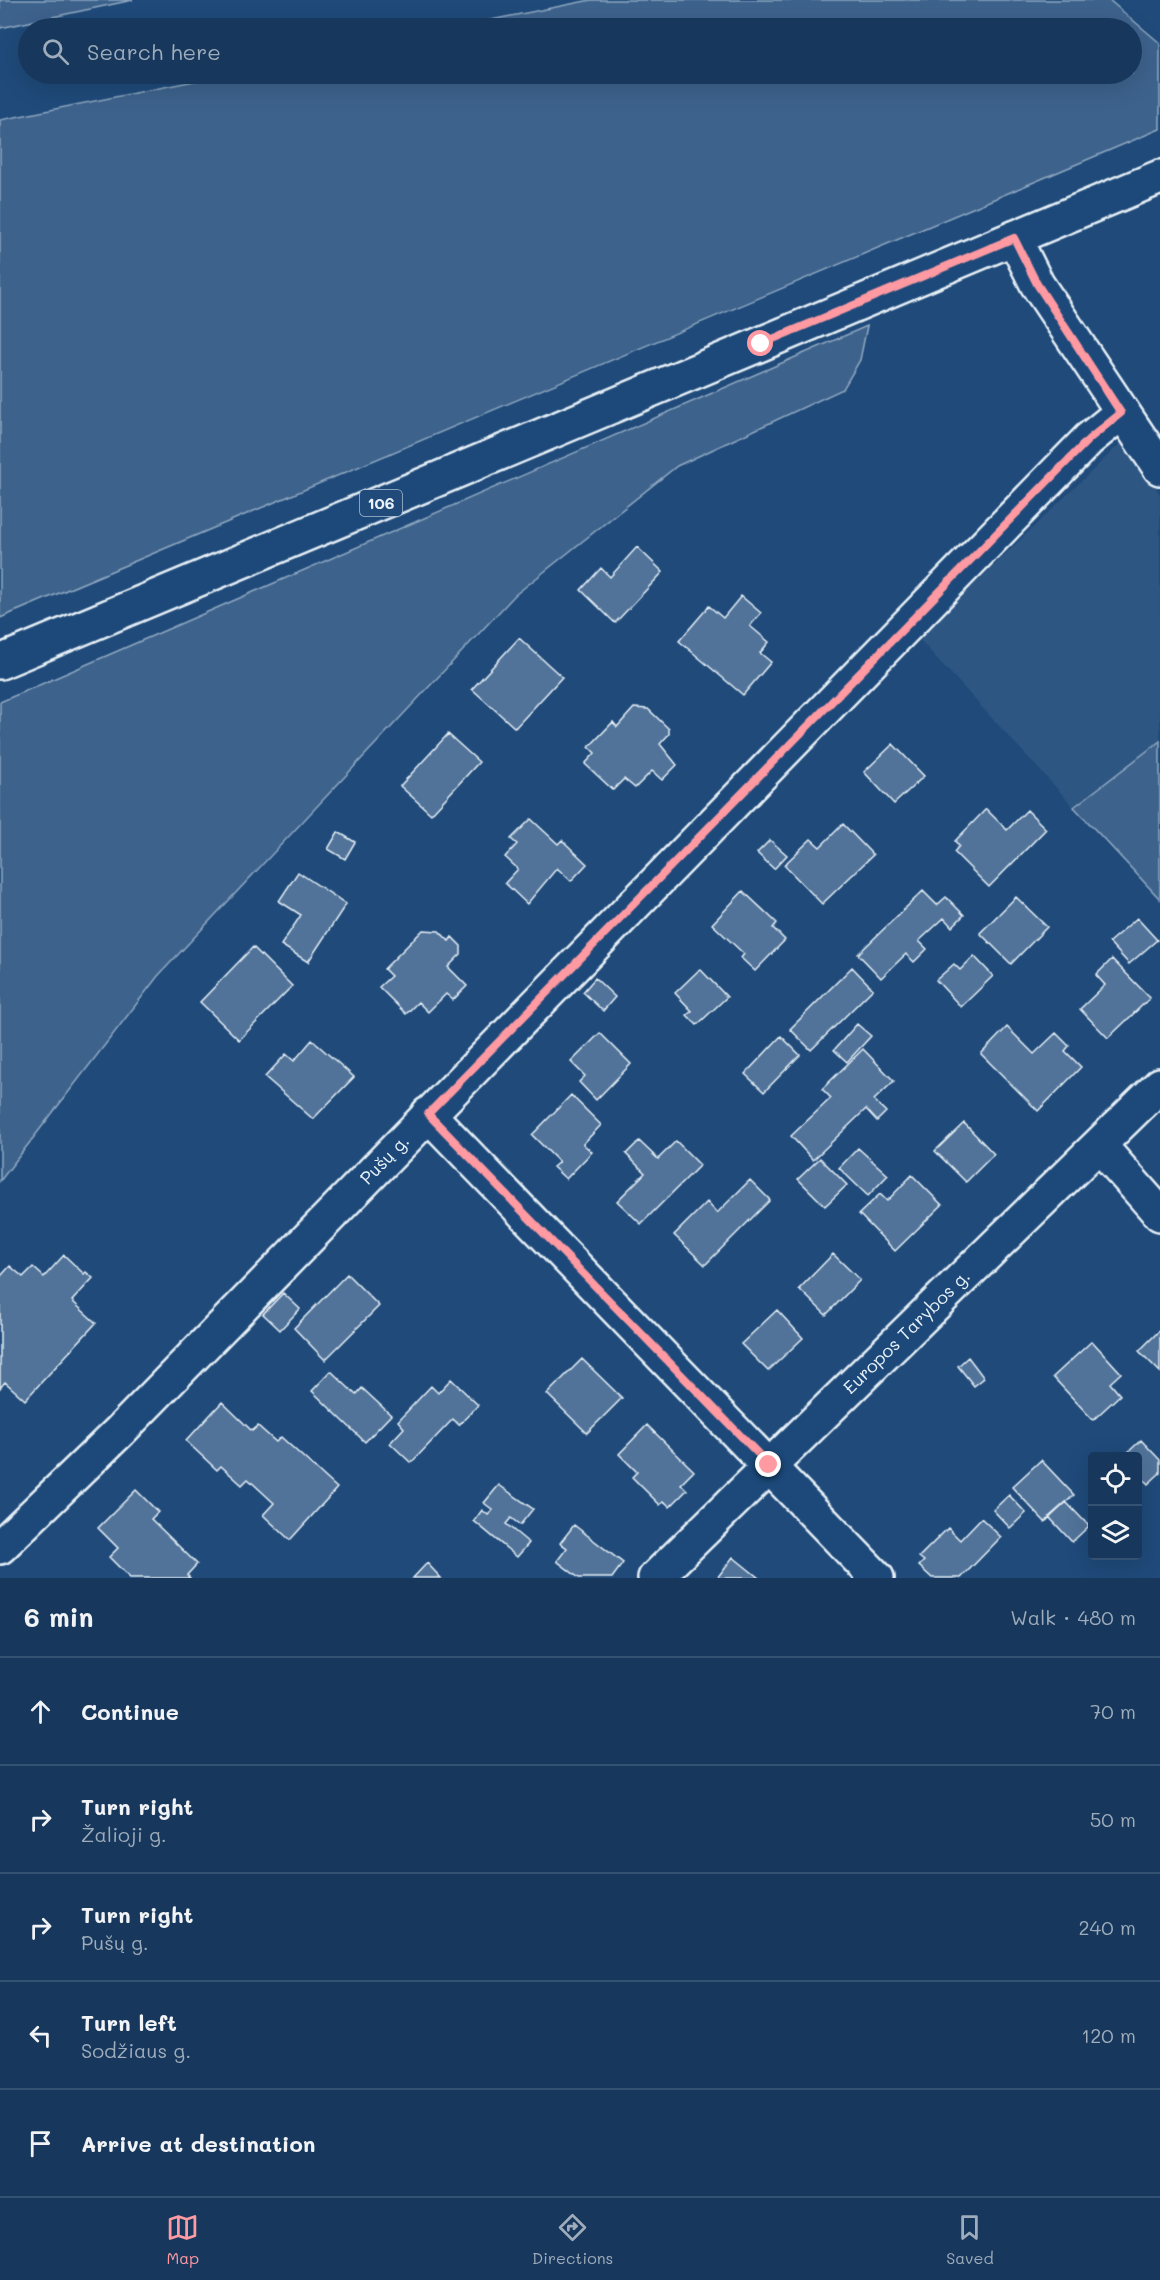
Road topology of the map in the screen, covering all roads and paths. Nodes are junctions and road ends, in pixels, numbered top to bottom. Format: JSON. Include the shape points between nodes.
{"nodes":[{"id":1,"x":1160,"y":177,"type":"edge"},
{"id":2,"x":1014,"y":238,"type":"junction"},
{"id":3,"x":1121,"y":413,"type":"junction"},
{"id":4,"x":1160,"y":468,"type":"edge"},
{"id":5,"x":0,"y":662,"type":"edge"},
{"id":6,"x":1160,"y":1085,"type":"edge"},
{"id":7,"x":428,"y":1114,"type":"junction"},
{"id":8,"x":1101,"y":1146,"type":"junction"},
{"id":9,"x":1160,"y":1214,"type":"edge"},
{"id":10,"x":769,"y":1465,"type":"junction"},
{"id":11,"x":0,"y":1547,"type":"edge"},
{"id":12,"x":655,"y":1578,"type":"edge"},
{"id":13,"x":877,"y":1578,"type":"edge"}],
"edges":[{"from":1,"to":2,"type":"street","number":"106"},
{"from":2,"to":3,"type":"street","via":[[1037,284]]},
{"from":2,"to":5,"type":"street","number":"106"},
{"from":3,"to":4,"type":"street"},
{"from":3,"to":7,"type":"street","name":"Pušų g.","via":[[1089,439]]},
{"from":6,"to":8,"type":"street","name":"Europos Tarybos g."},
{"from":7,"to":10,"type":"street"},
{"from":7,"to":11,"type":"street","name":"Pušų g.","via":[[120,1431]]},
{"from":8,"to":9,"type":"street"},
{"from":8,"to":10,"type":"street","name":"Europos Tarybos g."},
{"from":10,"to":12,"type":"street","name":"Europos Tarybos g."},
{"from":10,"to":13,"type":"street"}]}
